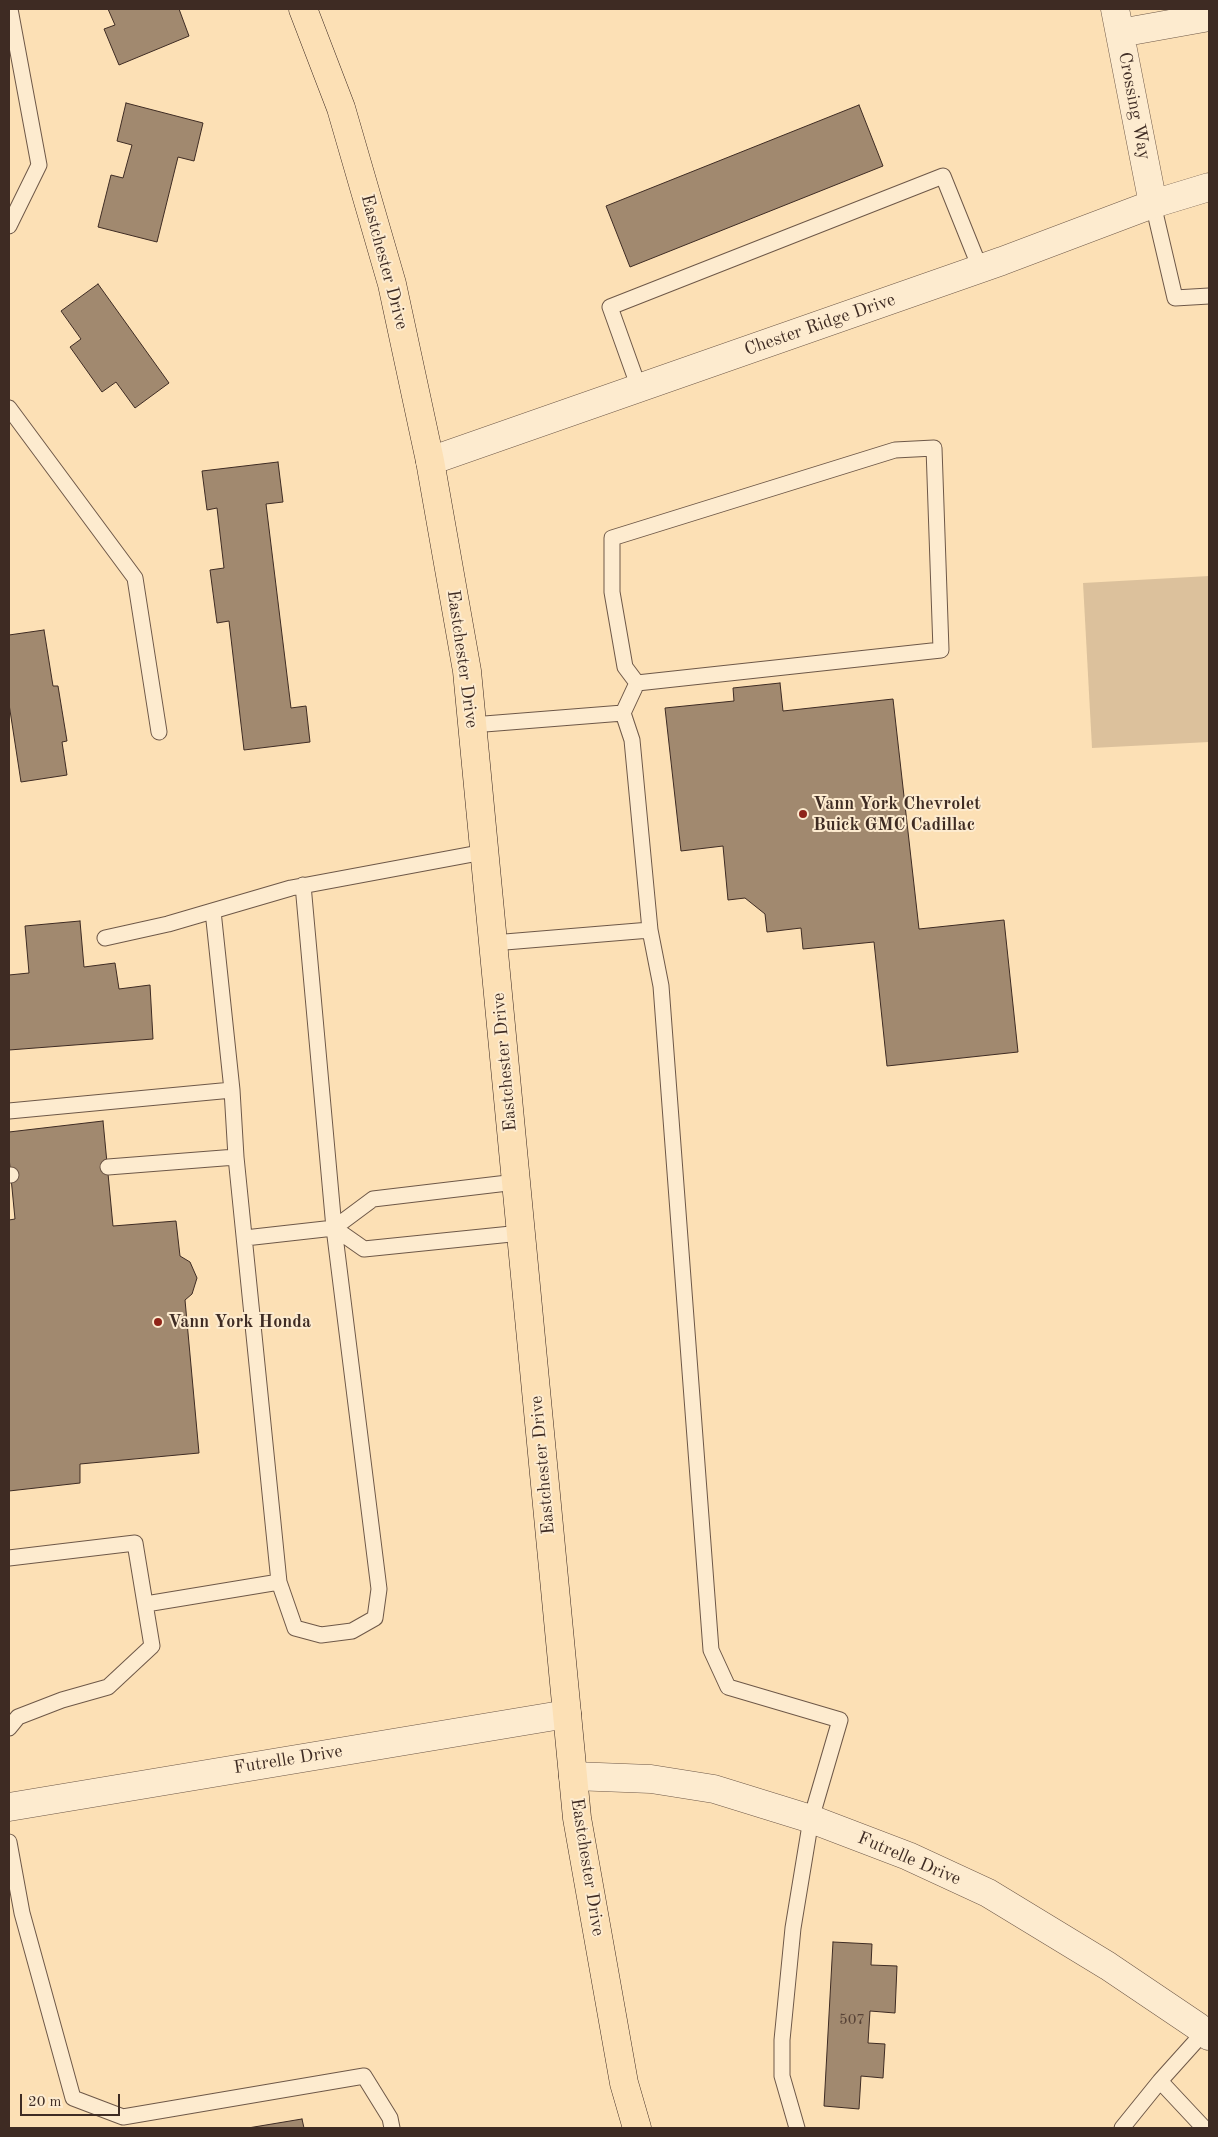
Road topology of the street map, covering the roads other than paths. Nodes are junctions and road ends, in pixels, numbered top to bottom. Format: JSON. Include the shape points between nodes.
{"nodes":[{"id":1,"x":10,"y":9,"type":"edge"},
{"id":2,"x":303,"y":9,"type":"edge"},
{"id":3,"x":1209,"y":17,"type":"edge"},
{"id":4,"x":1118,"y":21,"type":"edge"},
{"id":5,"x":1209,"y":187,"type":"edge"},
{"id":6,"x":1153,"y":204,"type":"junction"},
{"id":7,"x":9,"y":226,"type":"edge"},
{"id":8,"x":980,"y":268,"type":"junction"},
{"id":9,"x":1209,"y":296,"type":"edge"},
{"id":10,"x":639,"y":388,"type":"junction"},
{"id":11,"x":9,"y":408,"type":"edge"},
{"id":12,"x":430,"y":461,"type":"junction"},
{"id":13,"x":636,"y":683,"type":"junction"},
{"id":14,"x":623,"y":713,"type":"junction"},
{"id":15,"x":472,"y":725,"type":"junction"},
{"id":16,"x":159,"y":732,"type":"dead end"},
{"id":17,"x":484,"y":852,"type":"junction"},
{"id":18,"x":303,"y":885,"type":"junction"},
{"id":19,"x":213,"y":910,"type":"junction"},
{"id":20,"x":650,"y":930,"type":"junction"},
{"id":21,"x":105,"y":938,"type":"dead end"},
{"id":22,"x":493,"y":943,"type":"junction"},
{"id":23,"x":232,"y":1090,"type":"junction"},
{"id":24,"x":9,"y":1111,"type":"edge"},
{"id":25,"x":236,"y":1157,"type":"junction"},
{"id":26,"x":108,"y":1167,"type":"dead end"},
{"id":27,"x":516,"y":1182,"type":"junction"},
{"id":28,"x":334,"y":1228,"type":"junction"},
{"id":29,"x":521,"y":1232,"type":"junction"},
{"id":30,"x":245,"y":1238,"type":"junction"},
{"id":31,"x":9,"y":1558,"type":"edge"},
{"id":32,"x":279,"y":1582,"type":"junction"},
{"id":33,"x":146,"y":1604,"type":"junction"},
{"id":34,"x":567,"y":1714,"type":"junction"},
{"id":35,"x":9,"y":1728,"type":"edge"},
{"id":36,"x":573,"y":1776,"type":"junction"},
{"id":37,"x":9,"y":1807,"type":"edge"},
{"id":38,"x":811,"y":1819,"type":"junction"},
{"id":39,"x":9,"y":1842,"type":"edge"},
{"id":40,"x":1207,"y":2034,"type":"edge"},
{"id":41,"x":1160,"y":2081,"type":"junction"},
{"id":42,"x":392,"y":2128,"type":"edge"},
{"id":43,"x":637,"y":2128,"type":"edge"},
{"id":44,"x":797,"y":2128,"type":"edge"},
{"id":45,"x":1122,"y":2128,"type":"edge"},
{"id":46,"x":1204,"y":2128,"type":"edge"}],
"edges":[{"from":1,"to":7,"type":"lane","via":[[39,165]]},
{"from":2,"to":12,"type":"main road","name":"Eastchester Drive","via":[[341,108],[392,284]]},
{"from":3,"to":4,"type":"street"},
{"from":4,"to":6,"type":"street","name":"Crossing Way"},
{"from":5,"to":6,"type":"street","name":"Chester Ridge Drive"},
{"from":6,"to":8,"type":"street","name":"Chester Ridge Drive"},
{"from":6,"to":9,"type":"lane","via":[[1175,298]]},
{"from":8,"to":10,"type":"street","name":"Chester Ridge Drive"},
{"from":8,"to":10,"type":"lane","via":[[943,176],[610,307]]},
{"from":10,"to":12,"type":"street","name":"Chester Ridge Drive"},
{"from":11,"to":16,"type":"lane","via":[[135,578]]},
{"from":12,"to":15,"type":"main road","name":"Eastchester Drive","via":[[467,671]]},
{"from":13,"to":13,"type":"lane","via":[[941,650],[934,448],[894,450],[612,538],[612,592],[625,668]]},
{"from":13,"to":14,"type":"lane"},
{"from":14,"to":15,"type":"lane"},
{"from":14,"to":20,"type":"lane","via":[[632,740]]},
{"from":15,"to":17,"type":"main road","name":"Eastchester Drive"},
{"from":17,"to":18,"type":"lane"},
{"from":17,"to":22,"type":"main road","name":"Eastchester Drive"},
{"from":18,"to":19,"type":"lane"},
{"from":18,"to":28,"type":"lane"},
{"from":19,"to":21,"type":"lane"},
{"from":19,"to":23,"type":"lane"},
{"from":20,"to":22,"type":"lane"},
{"from":20,"to":38,"type":"lane","via":[[661,986],[711,1650],[728,1687],[840,1720]]},
{"from":22,"to":27,"type":"main road","name":"Eastchester Drive"},
{"from":23,"to":24,"type":"lane"},
{"from":23,"to":25,"type":"lane"},
{"from":25,"to":26,"type":"lane"},
{"from":25,"to":30,"type":"lane"},
{"from":27,"to":28,"type":"lane","via":[[372,1199]]},
{"from":27,"to":29,"type":"main road","name":"Eastchester Drive"},
{"from":28,"to":29,"type":"lane","via":[[364,1249]]},
{"from":28,"to":30,"type":"lane"},
{"from":28,"to":32,"type":"lane","via":[[379,1589],[375,1618],[352,1631],[321,1635],[295,1628]]},
{"from":29,"to":34,"type":"main road","name":"Eastchester Drive"},
{"from":30,"to":32,"type":"lane"},
{"from":31,"to":33,"type":"lane","via":[[135,1543]]},
{"from":32,"to":33,"type":"lane"},
{"from":33,"to":35,"type":"lane","via":[[152,1646],[108,1687],[18,1717]]},
{"from":34,"to":36,"type":"main road","name":"Eastchester Drive"},
{"from":34,"to":37,"type":"street","name":"Futrelle Drive"},
{"from":36,"to":38,"type":"street","name":"Futrelle Drive","via":[[650,1779],[714,1789]]},
{"from":36,"to":43,"type":"main road","name":"Eastchester Drive","via":[[577,1818],[624,2084]]},
{"from":38,"to":40,"type":"street","name":"Futrelle Drive","via":[[908,1856],[988,1893],[1108,1966]]},
{"from":38,"to":44,"type":"lane","via":[[793,1928],[782,2040],[782,2076]]},
{"from":39,"to":42,"type":"lane","via":[[22,1913],[73,2098],[123,2117],[364,2076],[390,2118]]},
{"from":40,"to":41,"type":"lane"},
{"from":41,"to":45,"type":"lane"},
{"from":41,"to":46,"type":"lane"}]}
